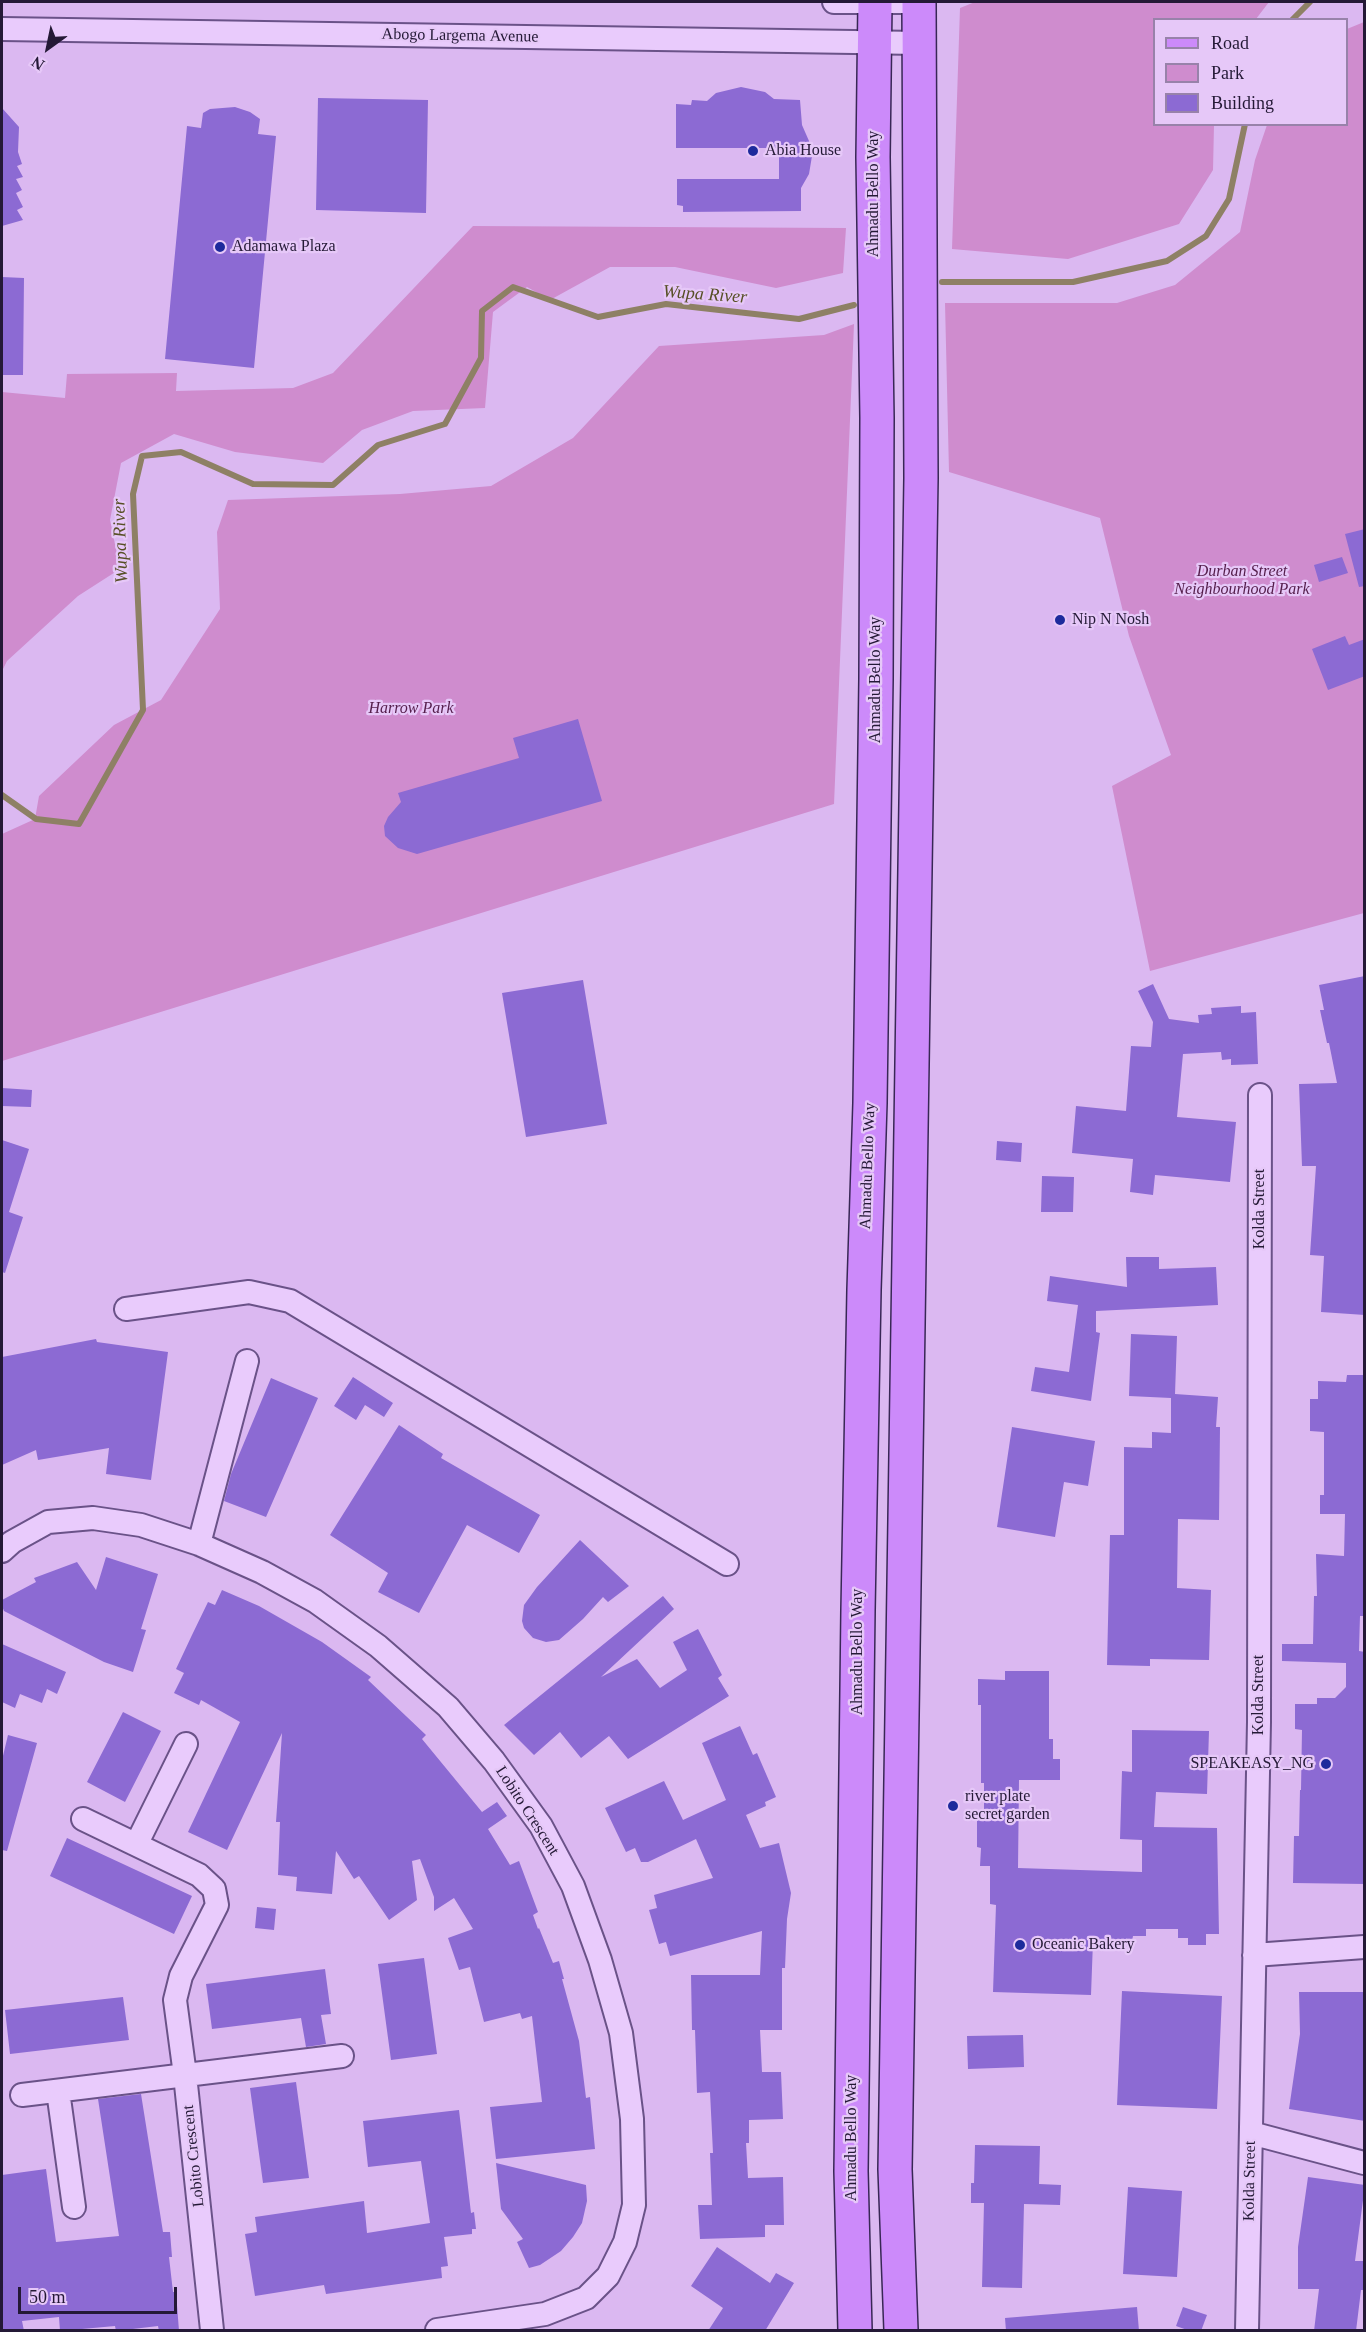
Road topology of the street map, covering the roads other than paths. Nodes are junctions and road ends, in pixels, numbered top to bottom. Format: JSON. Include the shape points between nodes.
{"nodes":[{"id":1,"x":834,"y":2,"type":"edge"},
{"id":2,"x":875,"y":2,"type":"edge"},
{"id":3,"x":919,"y":2,"type":"edge"},
{"id":4,"x":2,"y":29,"type":"edge"},
{"id":5,"x":874,"y":42,"type":"junction"},
{"id":6,"x":919,"y":43,"type":"junction"},
{"id":7,"x":1260,"y":1095,"type":"dead end"},
{"id":8,"x":126,"y":1309,"type":"dead end"},
{"id":9,"x":247,"y":1361,"type":"dead end"},
{"id":10,"x":199,"y":1544,"type":"junction"},
{"id":11,"x":2,"y":1551,"type":"edge"},
{"id":12,"x":727,"y":1564,"type":"dead end"},
{"id":13,"x":186,"y":1744,"type":"dead end"},
{"id":14,"x":83,"y":1819,"type":"dead end"},
{"id":15,"x":137,"y":1843,"type":"junction"},
{"id":16,"x":1365,"y":1947,"type":"edge"},
{"id":17,"x":1254,"y":1955,"type":"junction"},
{"id":18,"x":342,"y":2056,"type":"dead end"},
{"id":19,"x":185,"y":2075,"type":"junction"},
{"id":20,"x":58,"y":2091,"type":"junction"},
{"id":21,"x":22,"y":2095,"type":"dead end"},
{"id":22,"x":1251,"y":2133,"type":"junction"},
{"id":23,"x":1365,"y":2163,"type":"edge"},
{"id":24,"x":74,"y":2207,"type":"dead end"},
{"id":25,"x":212,"y":2331,"type":"edge"},
{"id":26,"x":437,"y":2331,"type":"edge"},
{"id":27,"x":855,"y":2331,"type":"edge"},
{"id":28,"x":901,"y":2331,"type":"edge"},
{"id":29,"x":1247,"y":2331,"type":"edge"}],
"edges":[{"from":1,"to":2,"type":"street"},
{"from":2,"to":3,"type":"street"},
{"from":2,"to":5,"type":"main road","name":"Ahmadu Bello Way"},
{"from":3,"to":6,"type":"main road"},
{"from":4,"to":5,"type":"street","name":"Abogo Largema Avenue"},
{"from":5,"to":6,"type":"street","name":"Abogo Largema Avenue"},
{"from":5,"to":27,"type":"main road","name":"Ahmadu Bello Way","via":[[877,418],[873,960],[850,2170]]},
{"from":6,"to":28,"type":"main road","via":[[922,418],[896,2169]]},
{"from":7,"to":17,"type":"street","name":"Kolda Street","via":[[1259,1722]]},
{"from":8,"to":12,"type":"street","via":[[249,1293],[290,1301]]},
{"from":9,"to":10,"type":"street"},
{"from":10,"to":11,"type":"street","name":"Lobito Crescent","via":[[141,1525],[93,1518],[48,1522]]},
{"from":10,"to":26,"type":"street","name":"Lobito Crescent","via":[[315,1601],[378,1646],[448,1707],[541,1826],[573,1886],[600,1960],[621,2033],[632,2119],[634,2205],[625,2242],[608,2276],[586,2298],[545,2314]]},
{"from":13,"to":15,"type":"street"},
{"from":14,"to":15,"type":"street","name":"Lobito Crescent"},
{"from":15,"to":19,"type":"street","name":"Lobito Crescent","via":[[199,1875],[214,1890],[217,1905],[181,1976],[175,2000]]},
{"from":16,"to":17,"type":"street"},
{"from":17,"to":22,"type":"street","name":"Kolda Street"},
{"from":18,"to":19,"type":"street"},
{"from":19,"to":20,"type":"street"},
{"from":19,"to":25,"type":"street","name":"Lobito Crescent"},
{"from":20,"to":21,"type":"street"},
{"from":20,"to":24,"type":"street"},
{"from":22,"to":23,"type":"street"},
{"from":22,"to":29,"type":"street","name":"Kolda Street"}]}
